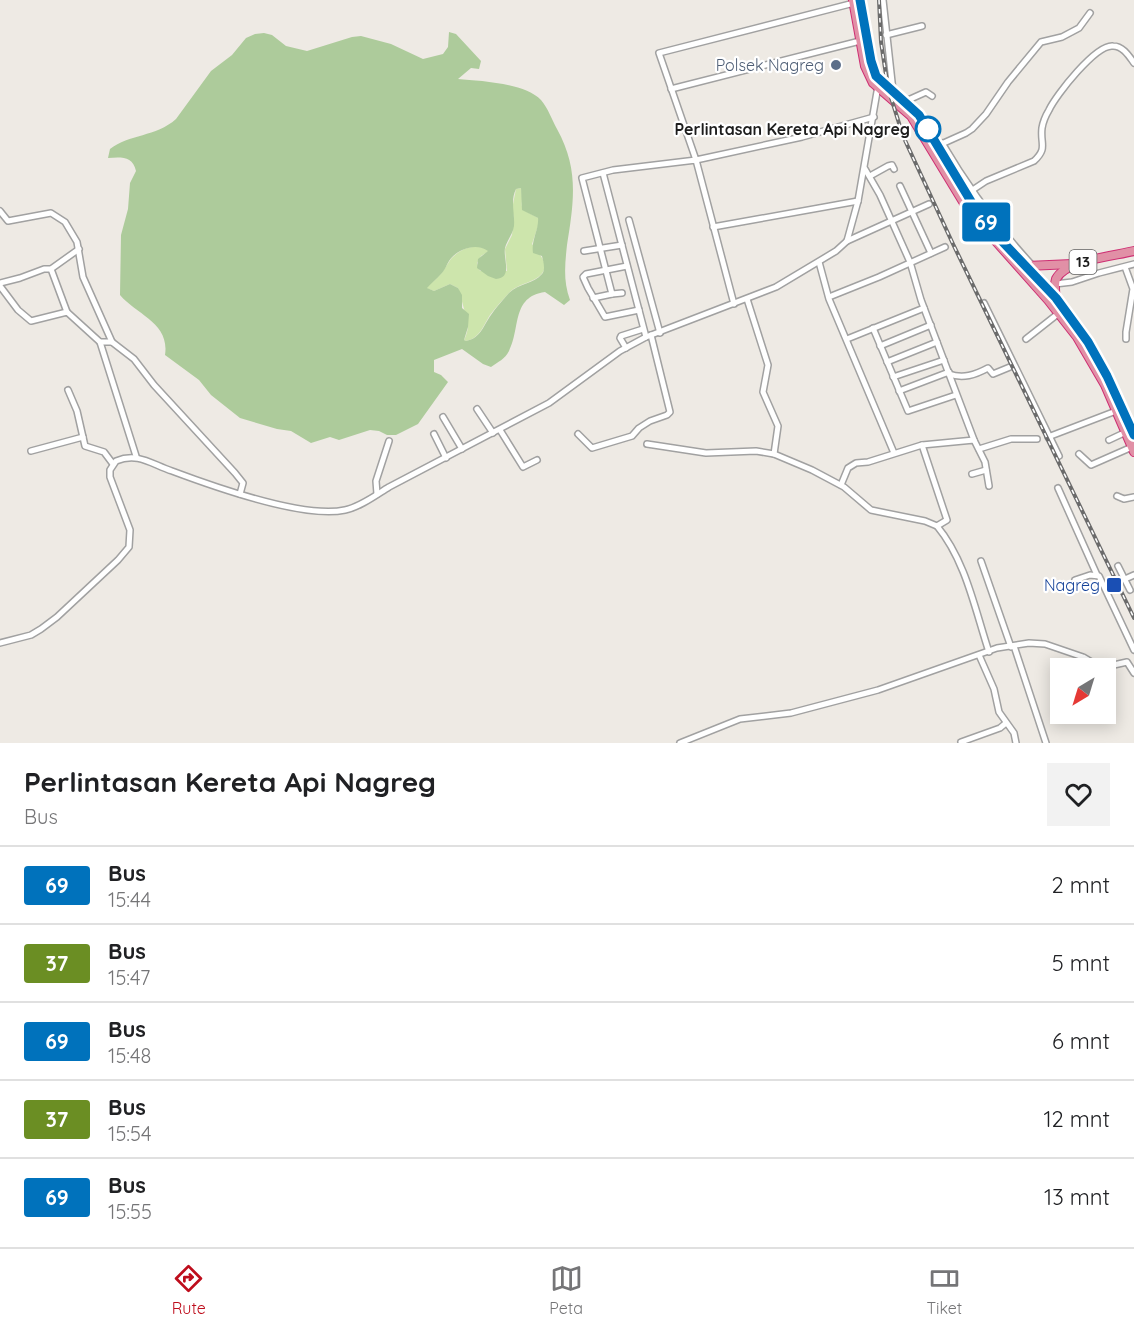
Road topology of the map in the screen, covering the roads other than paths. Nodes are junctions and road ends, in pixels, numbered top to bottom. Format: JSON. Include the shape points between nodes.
{"nodes":[{"id":1,"x":883,"y":0,"type":"edge"},
{"id":2,"x":856,"y":1,"type":"edge"},
{"id":3,"x":1090,"y":13,"type":"dead end"},
{"id":4,"x":922,"y":26,"type":"dead end"},
{"id":5,"x":886,"y":35,"type":"junction"},
{"id":6,"x":860,"y":41,"type":"junction"},
{"id":7,"x":1134,"y":63,"type":"edge"},
{"id":8,"x":879,"y":85,"type":"junction"},
{"id":9,"x":671,"y":89,"type":"junction"},
{"id":10,"x":893,"y":91,"type":"junction"},
{"id":11,"x":932,"y":96,"type":"dead end"},
{"id":12,"x":906,"y":101,"type":"junction"},
{"id":13,"x":874,"y":117,"type":"junction"},
{"id":14,"x":940,"y":144,"type":"junction"},
{"id":15,"x":696,"y":160,"type":"junction"},
{"id":16,"x":865,"y":169,"type":"junction"},
{"id":17,"x":894,"y":169,"type":"dead end"},
{"id":18,"x":603,"y":172,"type":"junction"},
{"id":19,"x":870,"y":176,"type":"junction"},
{"id":20,"x":900,"y":186,"type":"dead end"},
{"id":21,"x":971,"y":191,"type":"junction"},
{"id":22,"x":858,"y":201,"type":"junction"},
{"id":23,"x":929,"y":204,"type":"dead end"},
{"id":24,"x":0,"y":212,"type":"edge"},
{"id":25,"x":912,"y":212,"type":"junction"},
{"id":26,"x":629,"y":220,"type":"dead end"},
{"id":27,"x":891,"y":220,"type":"junction"},
{"id":28,"x":714,"y":227,"type":"junction"},
{"id":29,"x":847,"y":241,"type":"junction"},
{"id":30,"x":622,"y":245,"type":"junction"},
{"id":31,"x":945,"y":247,"type":"dead end"},
{"id":32,"x":79,"y":249,"type":"junction"},
{"id":33,"x":600,"y":249,"type":"junction"},
{"id":34,"x":1134,"y":251,"type":"edge"},
{"id":35,"x":584,"y":252,"type":"dead end"},
{"id":36,"x":931,"y":253,"type":"junction"},
{"id":37,"x":819,"y":261,"type":"junction"},
{"id":38,"x":910,"y":262,"type":"junction"},
{"id":39,"x":1072,"y":264,"type":"junction"},
{"id":40,"x":1134,"y":264,"type":"edge"},
{"id":41,"x":627,"y":266,"type":"junction"},
{"id":42,"x":1029,"y":266,"type":"junction"},
{"id":43,"x":1125,"y":267,"type":"junction"},
{"id":44,"x":51,"y":269,"type":"junction"},
{"id":45,"x":605,"y":270,"type":"junction"},
{"id":46,"x":0,"y":284,"type":"edge"},
{"id":47,"x":1055,"y":284,"type":"junction"},
{"id":48,"x":622,"y":293,"type":"dead end"},
{"id":49,"x":612,"y":294,"type":"junction"},
{"id":50,"x":829,"y":297,"type":"junction"},
{"id":51,"x":594,"y":298,"type":"junction"},
{"id":52,"x":1056,"y":298,"type":"junction"},
{"id":53,"x":747,"y":299,"type":"junction"},
{"id":54,"x":984,"y":303,"type":"dead end"},
{"id":55,"x":734,"y":304,"type":"junction"},
{"id":56,"x":924,"y":308,"type":"junction"},
{"id":57,"x":639,"y":310,"type":"junction"},
{"id":58,"x":67,"y":312,"type":"junction"},
{"id":59,"x":1059,"y":313,"type":"junction"},
{"id":60,"x":931,"y":325,"type":"junction"},
{"id":61,"x":873,"y":328,"type":"junction"},
{"id":62,"x":643,"y":329,"type":"junction"},
{"id":63,"x":660,"y":333,"type":"junction"},
{"id":64,"x":649,"y":336,"type":"junction"},
{"id":65,"x":847,"y":339,"type":"junction"},
{"id":66,"x":1026,"y":339,"type":"dead end"},
{"id":67,"x":1126,"y":339,"type":"dead end"},
{"id":68,"x":100,"y":342,"type":"junction"},
{"id":69,"x":112,"y":342,"type":"junction"},
{"id":70,"x":938,"y":342,"type":"junction"},
{"id":71,"x":880,"y":346,"type":"junction"},
{"id":72,"x":626,"y":348,"type":"junction"},
{"id":73,"x":944,"y":360,"type":"junction"},
{"id":74,"x":886,"y":362,"type":"junction"},
{"id":75,"x":1012,"y":366,"type":"junction"},
{"id":76,"x":949,"y":373,"type":"junction"},
{"id":77,"x":893,"y":377,"type":"junction"},
{"id":78,"x":68,"y":390,"type":"dead end"},
{"id":79,"x":899,"y":391,"type":"junction"},
{"id":80,"x":956,"y":395,"type":"junction"},
{"id":81,"x":477,"y":409,"type":"dead end"},
{"id":82,"x":1116,"y":411,"type":"junction"},
{"id":83,"x":443,"y":417,"type":"dead end"},
{"id":84,"x":500,"y":430,"type":"junction"},
{"id":85,"x":493,"y":433,"type":"junction"},
{"id":86,"x":434,"y":434,"type":"dead end"},
{"id":87,"x":578,"y":434,"type":"dead end"},
{"id":88,"x":1130,"y":434,"type":"edge"},
{"id":89,"x":1049,"y":436,"type":"junction"},
{"id":90,"x":82,"y":437,"type":"junction"},
{"id":91,"x":1036,"y":439,"type":"dead end"},
{"id":92,"x":974,"y":440,"type":"junction"},
{"id":93,"x":1109,"y":440,"type":"dead end"},
{"id":94,"x":389,"y":441,"type":"dead end"},
{"id":95,"x":646,"y":444,"type":"dead end"},
{"id":96,"x":922,"y":445,"type":"junction"},
{"id":97,"x":462,"y":449,"type":"junction"},
{"id":98,"x":979,"y":449,"type":"junction"},
{"id":99,"x":1133,"y":449,"type":"edge"},
{"id":100,"x":31,"y":451,"type":"dead end"},
{"id":101,"x":894,"y":453,"type":"junction"},
{"id":102,"x":774,"y":454,"type":"junction"},
{"id":103,"x":1079,"y":454,"type":"dead end"},
{"id":104,"x":136,"y":456,"type":"junction"},
{"id":105,"x":1059,"y":456,"type":"dead end"},
{"id":106,"x":446,"y":458,"type":"junction"},
{"id":107,"x":537,"y":460,"type":"dead end"},
{"id":108,"x":113,"y":464,"type":"junction"},
{"id":109,"x":986,"y":470,"type":"junction"},
{"id":110,"x":972,"y":474,"type":"dead end"},
{"id":111,"x":840,"y":485,"type":"junction"},
{"id":112,"x":990,"y":486,"type":"dead end"},
{"id":113,"x":1058,"y":488,"type":"dead end"},
{"id":114,"x":240,"y":494,"type":"junction"},
{"id":115,"x":377,"y":494,"type":"junction"},
{"id":116,"x":1117,"y":496,"type":"dead end"},
{"id":117,"x":1134,"y":497,"type":"edge"},
{"id":118,"x":937,"y":526,"type":"junction"},
{"id":119,"x":981,"y":561,"type":"dead end"},
{"id":120,"x":1118,"y":566,"type":"dead end"},
{"id":121,"x":1097,"y":575,"type":"junction"},
{"id":122,"x":1134,"y":575,"type":"edge"},
{"id":123,"x":1125,"y":579,"type":"junction"},
{"id":124,"x":1075,"y":580,"type":"dead end"},
{"id":125,"x":1130,"y":590,"type":"dead end"},
{"id":126,"x":0,"y":642,"type":"edge"},
{"id":127,"x":1012,"y":646,"type":"junction"},
{"id":128,"x":1134,"y":650,"type":"edge"},
{"id":129,"x":989,"y":652,"type":"junction"},
{"id":130,"x":980,"y":655,"type":"junction"},
{"id":131,"x":1134,"y":673,"type":"edge"},
{"id":132,"x":1006,"y":723,"type":"junction"},
{"id":133,"x":961,"y":742,"type":"edge"},
{"id":134,"x":680,"y":743,"type":"edge"},
{"id":135,"x":1016,"y":743,"type":"edge"},
{"id":136,"x":1046,"y":743,"type":"edge"}],
"edges":[{"from":1,"to":5,"type":"street"},
{"from":2,"to":6,"type":"highway"},
{"from":2,"to":8,"type":"highway"},
{"from":2,"to":9,"type":"street","via":[[659,53]]},
{"from":3,"to":14,"type":"street","via":[[1078,28],[1041,42],[972,129]]},
{"from":4,"to":5,"type":"street"},
{"from":5,"to":10,"type":"street"},
{"from":6,"to":8,"type":"highway","via":[[866,69]]},
{"from":6,"to":9,"type":"street"},
{"from":7,"to":21,"type":"street","via":[[1123,49],[1115,46],[1100,51],[1077,71],[1054,100],[1042,127],[1044,148],[1040,156]]},
{"from":8,"to":10,"type":"highway"},
{"from":8,"to":13,"type":"street"},
{"from":8,"to":59,"type":"highway","via":[[911,117],[972,215]]},
{"from":9,"to":15,"type":"street"},
{"from":10,"to":12,"type":"highway"},
{"from":11,"to":12,"type":"street","via":[[926,92]]},
{"from":12,"to":14,"type":"highway"},
{"from":13,"to":15,"type":"street"},
{"from":13,"to":16,"type":"street"},
{"from":14,"to":21,"type":"street"},
{"from":14,"to":42,"type":"highway","via":[[975,208]]},
{"from":15,"to":18,"type":"street"},
{"from":15,"to":28,"type":"street"},
{"from":16,"to":19,"type":"street"},
{"from":16,"to":22,"type":"street"},
{"from":17,"to":19,"type":"street","via":[[888,166]]},
{"from":18,"to":30,"type":"street"},
{"from":18,"to":33,"type":"street","via":[[585,176],[582,181]]},
{"from":19,"to":27,"type":"street"},
{"from":20,"to":25,"type":"street"},
{"from":21,"to":42,"type":"street"},
{"from":22,"to":28,"type":"street"},
{"from":22,"to":29,"type":"street"},
{"from":23,"to":25,"type":"street"},
{"from":24,"to":32,"type":"street","via":[[8,222],[51,213],[65,222]]},
{"from":25,"to":27,"type":"street"},
{"from":25,"to":36,"type":"street"},
{"from":26,"to":63,"type":"street"},
{"from":27,"to":29,"type":"street"},
{"from":27,"to":38,"type":"street"},
{"from":28,"to":55,"type":"street"},
{"from":29,"to":37,"type":"street"},
{"from":30,"to":33,"type":"street"},
{"from":30,"to":41,"type":"street"},
{"from":31,"to":36,"type":"street"},
{"from":32,"to":44,"type":"street"},
{"from":32,"to":69,"type":"street","via":[[82,278]]},
{"from":33,"to":35,"type":"street"},
{"from":33,"to":45,"type":"street"},
{"from":34,"to":39,"type":"highway","number":"13"},
{"from":36,"to":38,"type":"street"},
{"from":37,"to":50,"type":"street"},
{"from":37,"to":53,"type":"street"},
{"from":38,"to":50,"type":"street"},
{"from":38,"to":56,"type":"street"},
{"from":39,"to":42,"type":"highway"},
{"from":39,"to":47,"type":"highway","number":"13","via":[[1060,273]]},
{"from":40,"to":43,"type":"street"},
{"from":41,"to":45,"type":"street"},
{"from":41,"to":57,"type":"street"},
{"from":42,"to":52,"type":"highway"},
{"from":43,"to":47,"type":"street"},
{"from":43,"to":67,"type":"street","via":[[1134,288]]},
{"from":44,"to":46,"type":"street"},
{"from":44,"to":58,"type":"street"},
{"from":45,"to":49,"type":"street"},
{"from":45,"to":51,"type":"street","via":[[583,277]]},
{"from":46,"to":58,"type":"street","via":[[31,321]]},
{"from":47,"to":52,"type":"highway","number":"13"},
{"from":48,"to":49,"type":"street"},
{"from":49,"to":51,"type":"street"},
{"from":50,"to":65,"type":"street"},
{"from":51,"to":57,"type":"street","via":[[605,317]]},
{"from":52,"to":88,"type":"highway","via":[[1095,352]]},
{"from":53,"to":55,"type":"street"},
{"from":53,"to":102,"type":"street","via":[[767,362],[763,392],[778,426]]},
{"from":54,"to":75,"type":"street"},
{"from":55,"to":63,"type":"street"},
{"from":56,"to":60,"type":"street"},
{"from":56,"to":61,"type":"street"},
{"from":57,"to":62,"type":"street"},
{"from":58,"to":68,"type":"street"},
{"from":59,"to":66,"type":"street"},
{"from":59,"to":82,"type":"highway","via":[[1090,358]]},
{"from":60,"to":70,"type":"street"},
{"from":60,"to":71,"type":"street"},
{"from":61,"to":65,"type":"street"},
{"from":61,"to":71,"type":"street"},
{"from":62,"to":64,"type":"street"},
{"from":62,"to":72,"type":"street","via":[[621,336]]},
{"from":63,"to":64,"type":"street"},
{"from":64,"to":72,"type":"street"},
{"from":64,"to":87,"type":"street","via":[[670,412],[642,425],[632,436],[592,448]]},
{"from":65,"to":101,"type":"street"},
{"from":68,"to":69,"type":"street"},
{"from":68,"to":104,"type":"street"},
{"from":69,"to":114,"type":"street","via":[[134,359],[235,473],[243,486]]},
{"from":70,"to":73,"type":"street"},
{"from":70,"to":74,"type":"street"},
{"from":71,"to":74,"type":"street"},
{"from":72,"to":84,"type":"street","via":[[549,403]]},
{"from":73,"to":76,"type":"street"},
{"from":73,"to":77,"type":"street"},
{"from":74,"to":77,"type":"street"},
{"from":75,"to":76,"type":"street","via":[[993,374],[988,368],[973,376]]},
{"from":75,"to":89,"type":"street"},
{"from":76,"to":79,"type":"street"},
{"from":76,"to":80,"type":"street"},
{"from":77,"to":79,"type":"street"},
{"from":78,"to":90,"type":"street"},
{"from":79,"to":80,"type":"street","via":[[909,411]]},
{"from":80,"to":92,"type":"street"},
{"from":81,"to":85,"type":"street"},
{"from":82,"to":88,"type":"highway"},
{"from":82,"to":89,"type":"street"},
{"from":83,"to":97,"type":"street"},
{"from":84,"to":85,"type":"street"},
{"from":84,"to":107,"type":"street","via":[[523,467]]},
{"from":85,"to":97,"type":"street"},
{"from":86,"to":106,"type":"street"},
{"from":88,"to":93,"type":"street"},
{"from":88,"to":99,"type":"highway"},
{"from":89,"to":105,"type":"street"},
{"from":90,"to":100,"type":"street"},
{"from":90,"to":108,"type":"street","via":[[86,447],[104,452]]},
{"from":91,"to":98,"type":"street","via":[[1011,439]]},
{"from":92,"to":96,"type":"street"},
{"from":92,"to":98,"type":"street"},
{"from":94,"to":115,"type":"street","via":[[376,481]]},
{"from":95,"to":102,"type":"street","via":[[706,453]]},
{"from":96,"to":101,"type":"street"},
{"from":96,"to":118,"type":"street","via":[[947,519]]},
{"from":97,"to":106,"type":"street"},
{"from":98,"to":109,"type":"street"},
{"from":99,"to":103,"type":"street","via":[[1091,465]]},
{"from":101,"to":111,"type":"street","via":[[852,465]]},
{"from":102,"to":111,"type":"street"},
{"from":104,"to":108,"type":"street"},
{"from":104,"to":114,"type":"street"},
{"from":106,"to":115,"type":"street"},
{"from":108,"to":126,"type":"street","via":[[110,477],[130,530],[129,547],[42,629]]},
{"from":109,"to":110,"type":"street"},
{"from":109,"to":112,"type":"street"},
{"from":111,"to":118,"type":"street","via":[[871,510]]},
{"from":113,"to":121,"type":"street"},
{"from":114,"to":115,"type":"street","via":[[319,511],[346,510]]},
{"from":116,"to":117,"type":"street"},
{"from":118,"to":129,"type":"street","via":[[964,574]]},
{"from":119,"to":127,"type":"street"},
{"from":120,"to":123,"type":"street"},
{"from":121,"to":124,"type":"street"},
{"from":121,"to":128,"type":"street"},
{"from":122,"to":123,"type":"street"},
{"from":123,"to":125,"type":"street"},
{"from":127,"to":129,"type":"street"},
{"from":127,"to":131,"type":"street","via":[[1045,644],[1098,666],[1124,661]]},
{"from":127,"to":136,"type":"street"},
{"from":129,"to":130,"type":"street"},
{"from":130,"to":132,"type":"street"},
{"from":130,"to":134,"type":"street","via":[[878,690],[791,712],[740,719]]},
{"from":132,"to":133,"type":"street"},
{"from":132,"to":135,"type":"street"}]}
